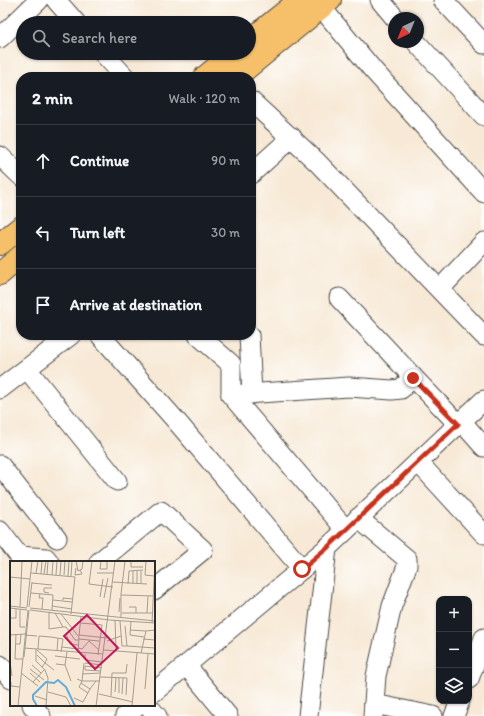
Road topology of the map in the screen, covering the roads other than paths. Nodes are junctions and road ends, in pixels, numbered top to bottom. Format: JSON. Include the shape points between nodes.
{"nodes":[{"id":1,"x":39,"y":0,"type":"edge"},
{"id":2,"x":56,"y":0,"type":"edge"},
{"id":3,"x":300,"y":0,"type":"edge"},
{"id":4,"x":380,"y":0,"type":"edge"},
{"id":5,"x":442,"y":0,"type":"edge"},
{"id":6,"x":326,"y":4,"type":"edge"},
{"id":7,"x":390,"y":12,"type":"edge"},
{"id":8,"x":23,"y":16,"type":"edge"},
{"id":9,"x":70,"y":16,"type":"edge"},
{"id":10,"x":16,"y":22,"type":"edge"},
{"id":11,"x":256,"y":35,"type":"edge"},
{"id":12,"x":0,"y":38,"type":"edge"},
{"id":13,"x":484,"y":44,"type":"edge"},
{"id":14,"x":422,"y":48,"type":"edge"},
{"id":15,"x":109,"y":60,"type":"edge"},
{"id":16,"x":226,"y":60,"type":"edge"},
{"id":17,"x":120,"y":72,"type":"edge"},
{"id":18,"x":211,"y":72,"type":"edge"},
{"id":19,"x":242,"y":72,"type":"edge"},
{"id":20,"x":256,"y":105,"type":"edge"},
{"id":21,"x":484,"y":116,"type":"edge"},
{"id":22,"x":292,"y":137,"type":"junction"},
{"id":23,"x":0,"y":156,"type":"edge"},
{"id":24,"x":256,"y":169,"type":"edge"},
{"id":25,"x":16,"y":171,"type":"edge"},
{"id":26,"x":484,"y":192,"type":"edge"},
{"id":27,"x":484,"y":242,"type":"edge"},
{"id":28,"x":16,"y":260,"type":"edge"},
{"id":29,"x":0,"y":274,"type":"edge"},
{"id":30,"x":440,"y":289,"type":"junction"},
{"id":31,"x":339,"y":298,"type":"dead end"},
{"id":32,"x":484,"y":336,"type":"edge"},
{"id":33,"x":64,"y":340,"type":"edge"},
{"id":34,"x":104,"y":340,"type":"edge"},
{"id":35,"x":204,"y":340,"type":"edge"},
{"id":36,"x":249,"y":340,"type":"edge"},
{"id":37,"x":27,"y":368,"type":"junction"},
{"id":38,"x":413,"y":378,"type":"junction"},
{"id":39,"x":0,"y":389,"type":"edge"},
{"id":40,"x":252,"y":394,"type":"junction"},
{"id":41,"x":231,"y":395,"type":"junction"},
{"id":42,"x":484,"y":400,"type":"edge"},
{"id":43,"x":460,"y":422,"type":"junction"},
{"id":44,"x":484,"y":447,"type":"edge"},
{"id":45,"x":418,"y":462,"type":"junction"},
{"id":46,"x":0,"y":465,"type":"edge"},
{"id":47,"x":117,"y":481,"type":"dead end"},
{"id":48,"x":352,"y":524,"type":"junction"},
{"id":49,"x":0,"y":531,"type":"edge"},
{"id":50,"x":484,"y":534,"type":"edge"},
{"id":51,"x":57,"y":538,"type":"dead end"},
{"id":52,"x":327,"y":548,"type":"junction"},
{"id":53,"x":48,"y":561,"type":"edge"},
{"id":54,"x":99,"y":561,"type":"edge"},
{"id":55,"x":302,"y":569,"type":"junction"},
{"id":56,"x":155,"y":589,"type":"edge"},
{"id":57,"x":484,"y":638,"type":"edge"},
{"id":58,"x":0,"y":665,"type":"edge"},
{"id":59,"x":186,"y":665,"type":"junction"},
{"id":60,"x":472,"y":671,"type":"edge"},
{"id":61,"x":10,"y":678,"type":"edge"},
{"id":62,"x":155,"y":692,"type":"edge"},
{"id":63,"x":459,"y":704,"type":"edge"},
{"id":64,"x":33,"y":706,"type":"edge"},
{"id":65,"x":138,"y":706,"type":"edge"},
{"id":66,"x":154,"y":706,"type":"edge"},
{"id":67,"x":373,"y":710,"type":"edge"},
{"id":68,"x":41,"y":716,"type":"edge"},
{"id":69,"x":125,"y":716,"type":"edge"},
{"id":70,"x":156,"y":716,"type":"edge"},
{"id":71,"x":228,"y":716,"type":"edge"},
{"id":72,"x":308,"y":716,"type":"edge"},
{"id":73,"x":433,"y":716,"type":"edge"},
{"id":74,"x":454,"y":716,"type":"edge"}],
"edges":[{"from":1,"to":8,"type":"street"},
{"from":2,"to":9,"type":"street"},
{"from":3,"to":11,"type":"main road"},
{"from":4,"to":7,"type":"street"},
{"from":5,"to":13,"type":"street"},
{"from":6,"to":19,"type":"main road"},
{"from":6,"to":26,"type":"street","via":[[373,70]]},
{"from":10,"to":12,"type":"street"},
{"from":14,"to":21,"type":"street"},
{"from":15,"to":17,"type":"street"},
{"from":16,"to":18,"type":"main road"},
{"from":20,"to":22,"type":"street"},
{"from":22,"to":24,"type":"street"},
{"from":22,"to":30,"type":"street"},
{"from":23,"to":25,"type":"street"},
{"from":27,"to":30,"type":"street"},
{"from":28,"to":29,"type":"main road"},
{"from":30,"to":32,"type":"street"},
{"from":31,"to":38,"type":"street"},
{"from":33,"to":37,"type":"street"},
{"from":34,"to":55,"type":"street"},
{"from":35,"to":41,"type":"street","via":[[231,364]]},
{"from":36,"to":40,"type":"street"},
{"from":37,"to":39,"type":"street"},
{"from":37,"to":47,"type":"street"},
{"from":38,"to":40,"type":"street","via":[[401,389],[392,390],[349,388]]},
{"from":38,"to":43,"type":"street"},
{"from":40,"to":41,"type":"street"},
{"from":41,"to":48,"type":"street"},
{"from":42,"to":43,"type":"street"},
{"from":43,"to":44,"type":"street"},
{"from":43,"to":45,"type":"street"},
{"from":45,"to":48,"type":"street"},
{"from":45,"to":50,"type":"street"},
{"from":46,"to":51,"type":"street"},
{"from":48,"to":52,"type":"street"},
{"from":48,"to":67,"type":"street","via":[[407,559],[407,566],[392,606],[376,676]]},
{"from":49,"to":53,"type":"street","via":[[19,556],[46,558]]},
{"from":52,"to":55,"type":"street"},
{"from":52,"to":72,"type":"street"},
{"from":54,"to":56,"type":"street","via":[[162,511],[203,550]]},
{"from":55,"to":59,"type":"street"},
{"from":57,"to":60,"type":"street"},
{"from":58,"to":61,"type":"street"},
{"from":59,"to":62,"type":"street"},
{"from":59,"to":71,"type":"street"},
{"from":63,"to":74,"type":"street"},
{"from":64,"to":68,"type":"street"},
{"from":65,"to":69,"type":"street"},
{"from":66,"to":70,"type":"street"},
{"from":67,"to":73,"type":"street"}]}
